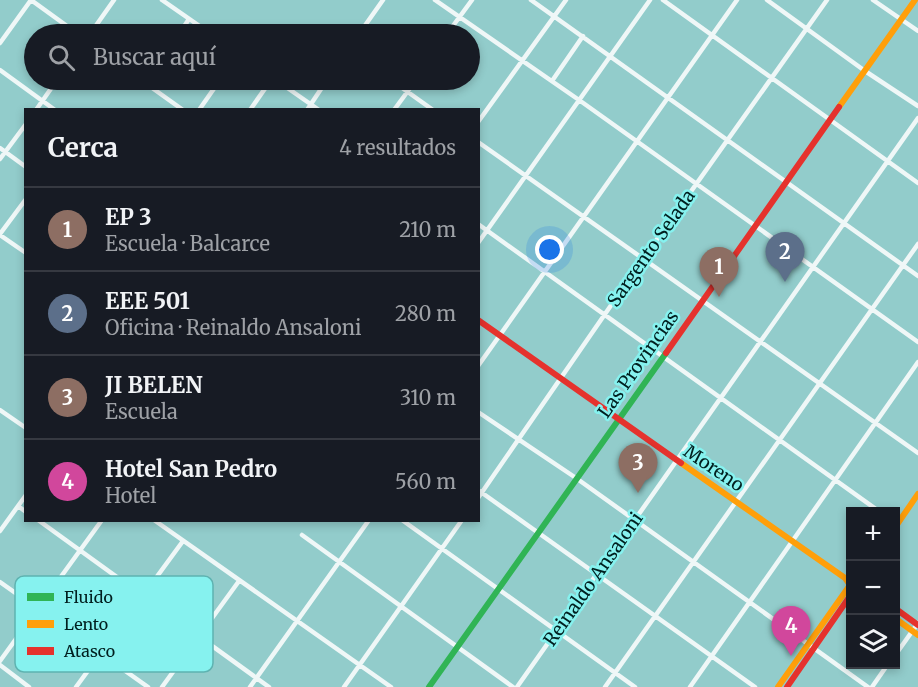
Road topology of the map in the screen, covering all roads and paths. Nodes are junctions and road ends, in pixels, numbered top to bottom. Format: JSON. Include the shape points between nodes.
{"nodes":[{"id":1,"x":31,"y":0,"type":"edge"},
{"id":2,"x":114,"y":0,"type":"edge"},
{"id":3,"x":162,"y":0,"type":"edge"},
{"id":4,"x":383,"y":0,"type":"edge"},
{"id":5,"x":435,"y":0,"type":"edge"},
{"id":6,"x":472,"y":0,"type":"edge"},
{"id":7,"x":531,"y":0,"type":"edge"},
{"id":8,"x":566,"y":0,"type":"edge"},
{"id":9,"x":650,"y":0,"type":"edge"},
{"id":10,"x":663,"y":0,"type":"edge"},
{"id":11,"x":737,"y":0,"type":"edge"},
{"id":12,"x":767,"y":0,"type":"edge"},
{"id":13,"x":780,"y":0,"type":"edge"},
{"id":14,"x":827,"y":0,"type":"edge"},
{"id":15,"x":873,"y":0,"type":"edge"},
{"id":16,"x":915,"y":0,"type":"edge"},
{"id":17,"x":776,"y":6,"type":"junction"},
{"id":18,"x":554,"y":16,"type":"junction"},
{"id":19,"x":460,"y":17,"type":"junction"},
{"id":20,"x":189,"y":19,"type":"junction"},
{"id":21,"x":901,"y":20,"type":"junction"},
{"id":22,"x":64,"y":24,"type":"edge"},
{"id":23,"x":97,"y":24,"type":"edge"},
{"id":24,"x":186,"y":24,"type":"edge"},
{"id":25,"x":196,"y":24,"type":"edge"},
{"id":26,"x":366,"y":24,"type":"edge"},
{"id":27,"x":455,"y":24,"type":"edge"},
{"id":28,"x":470,"y":24,"type":"edge"},
{"id":29,"x":807,"y":28,"type":"junction"},
{"id":30,"x":480,"y":31,"type":"edge"},
{"id":31,"x":918,"y":31,"type":"edge"},
{"id":32,"x":712,"y":35,"type":"junction"},
{"id":33,"x":583,"y":36,"type":"junction"},
{"id":34,"x":0,"y":43,"type":"edge"},
{"id":35,"x":610,"y":56,"type":"junction"},
{"id":36,"x":521,"y":60,"type":"junction"},
{"id":37,"x":0,"y":70,"type":"edge"},
{"id":38,"x":865,"y":71,"type":"junction"},
{"id":39,"x":771,"y":78,"type":"junction"},
{"id":40,"x":552,"y":81,"type":"junction"},
{"id":41,"x":24,"y":87,"type":"edge"},
{"id":42,"x":28,"y":90,"type":"edge"},
{"id":43,"x":50,"y":90,"type":"edge"},
{"id":44,"x":157,"y":90,"type":"edge"},
{"id":45,"x":213,"y":90,"type":"edge"},
{"id":46,"x":264,"y":90,"type":"edge"},
{"id":47,"x":291,"y":90,"type":"edge"},
{"id":48,"x":320,"y":90,"type":"edge"},
{"id":49,"x":405,"y":90,"type":"edge"},
{"id":50,"x":408,"y":92,"type":"junction"},
{"id":51,"x":669,"y":97,"type":"junction"},
{"id":52,"x":42,"y":100,"type":"junction"},
{"id":53,"x":579,"y":100,"type":"junction"},
{"id":54,"x":311,"y":104,"type":"junction"},
{"id":55,"x":918,"y":106,"type":"edge"},
{"id":56,"x":37,"y":108,"type":"edge"},
{"id":57,"x":52,"y":108,"type":"edge"},
{"id":58,"x":180,"y":108,"type":"edge"},
{"id":59,"x":200,"y":108,"type":"edge"},
{"id":60,"x":251,"y":108,"type":"edge"},
{"id":61,"x":308,"y":108,"type":"edge"},
{"id":62,"x":316,"y":108,"type":"edge"},
{"id":63,"x":396,"y":108,"type":"edge"},
{"id":64,"x":430,"y":108,"type":"edge"},
{"id":65,"x":918,"y":118,"type":"edge"},
{"id":66,"x":480,"y":119,"type":"edge"},
{"id":67,"x":831,"y":120,"type":"junction"},
{"id":68,"x":24,"y":127,"type":"edge"},
{"id":69,"x":728,"y":140,"type":"junction"},
{"id":70,"x":638,"y":142,"type":"junction"},
{"id":71,"x":480,"y":143,"type":"edge"},
{"id":72,"x":0,"y":148,"type":"edge"},
{"id":73,"x":5,"y":152,"type":"junction"},
{"id":74,"x":0,"y":159,"type":"edge"},
{"id":75,"x":888,"y":161,"type":"junction"},
{"id":76,"x":24,"y":166,"type":"edge"},
{"id":77,"x":526,"y":175,"type":"junction"},
{"id":78,"x":786,"y":182,"type":"junction"},
{"id":79,"x":918,"y":183,"type":"edge"},
{"id":80,"x":696,"y":184,"type":"junction"},
{"id":81,"x":24,"y":202,"type":"edge"},
{"id":82,"x":584,"y":217,"type":"junction"},
{"id":83,"x":480,"y":225,"type":"edge"},
{"id":84,"x":844,"y":225,"type":"junction"},
{"id":85,"x":755,"y":227,"type":"junction"},
{"id":86,"x":487,"y":230,"type":"junction"},
{"id":87,"x":0,"y":235,"type":"edge"},
{"id":88,"x":480,"y":240,"type":"edge"},
{"id":89,"x":918,"y":244,"type":"edge"},
{"id":90,"x":24,"y":252,"type":"edge"},
{"id":91,"x":643,"y":259,"type":"junction"},
{"id":92,"x":903,"y":265,"type":"junction"},
{"id":93,"x":813,"y":266,"type":"junction"},
{"id":94,"x":545,"y":272,"type":"junction"},
{"id":95,"x":918,"y":276,"type":"edge"},
{"id":96,"x":702,"y":300,"type":"junction"},
{"id":97,"x":871,"y":309,"type":"junction"},
{"id":98,"x":604,"y":314,"type":"junction"},
{"id":99,"x":480,"y":321,"type":"edge"},
{"id":100,"x":501,"y":335,"type":"junction"},
{"id":101,"x":760,"y":341,"type":"junction"},
{"id":102,"x":918,"y":342,"type":"edge"},
{"id":103,"x":662,"y":356,"type":"junction"},
{"id":104,"x":918,"y":362,"type":"edge"},
{"id":105,"x":480,"y":363,"type":"edge"},
{"id":106,"x":561,"y":378,"type":"junction"},
{"id":107,"x":820,"y":383,"type":"junction"},
{"id":108,"x":721,"y":398,"type":"junction"},
{"id":109,"x":0,"y":410,"type":"edge"},
{"id":110,"x":480,"y":413,"type":"edge"},
{"id":111,"x":618,"y":418,"type":"junction"},
{"id":112,"x":874,"y":424,"type":"junction"},
{"id":113,"x":24,"y":427,"type":"edge"},
{"id":114,"x":780,"y":440,"type":"junction"},
{"id":115,"x":519,"y":441,"type":"junction"},
{"id":116,"x":918,"y":453,"type":"edge"},
{"id":117,"x":676,"y":460,"type":"junction"},
{"id":118,"x":576,"y":478,"type":"junction"},
{"id":119,"x":834,"y":480,"type":"junction"},
{"id":120,"x":480,"y":491,"type":"edge"},
{"id":121,"x":918,"y":494,"type":"edge"},
{"id":122,"x":24,"y":498,"type":"edge"},
{"id":123,"x":737,"y":501,"type":"junction"},
{"id":124,"x":18,"y":506,"type":"junction"},
{"id":125,"x":873,"y":507,"type":"edge"},
{"id":126,"x":24,"y":510,"type":"edge"},
{"id":127,"x":900,"y":519,"type":"edge"},
{"id":128,"x":634,"y":520,"type":"junction"},
{"id":129,"x":41,"y":522,"type":"edge"},
{"id":130,"x":101,"y":522,"type":"edge"},
{"id":131,"x":157,"y":522,"type":"edge"},
{"id":132,"x":368,"y":522,"type":"edge"},
{"id":133,"x":405,"y":522,"type":"edge"},
{"id":134,"x":461,"y":522,"type":"edge"},
{"id":135,"x":0,"y":531,"type":"edge"},
{"id":136,"x":538,"y":532,"type":"junction"},
{"id":137,"x":302,"y":535,"type":"dead end"},
{"id":138,"x":792,"y":540,"type":"junction"},
{"id":139,"x":183,"y":541,"type":"junction"},
{"id":140,"x":442,"y":549,"type":"junction"},
{"id":141,"x":80,"y":551,"type":"junction"},
{"id":142,"x":340,"y":562,"type":"junction"},
{"id":143,"x":694,"y":562,"type":"junction"},
{"id":144,"x":596,"y":574,"type":"junction"},
{"id":145,"x":62,"y":576,"type":"edge"},
{"id":146,"x":114,"y":576,"type":"edge"},
{"id":147,"x":157,"y":576,"type":"edge"},
{"id":148,"x":846,"y":578,"type":"edge"},
{"id":149,"x":239,"y":581,"type":"junction"},
{"id":150,"x":0,"y":582,"type":"edge"},
{"id":151,"x":498,"y":589,"type":"junction"},
{"id":152,"x":846,"y":591,"type":"edge"},
{"id":153,"x":15,"y":593,"type":"edge"},
{"id":154,"x":846,"y":601,"type":"edge"},
{"id":155,"x":749,"y":603,"type":"junction"},
{"id":156,"x":402,"y":606,"type":"junction"},
{"id":157,"x":900,"y":612,"type":"edge"},
{"id":158,"x":213,"y":617,"type":"edge"},
{"id":159,"x":655,"y":617,"type":"junction"},
{"id":160,"x":298,"y":621,"type":"junction"},
{"id":161,"x":900,"y":622,"type":"edge"},
{"id":162,"x":918,"y":624,"type":"edge"},
{"id":163,"x":556,"y":631,"type":"junction"},
{"id":164,"x":915,"y":633,"type":"edge"},
{"id":165,"x":15,"y":642,"type":"edge"},
{"id":166,"x":213,"y":646,"type":"edge"},
{"id":167,"x":458,"y":646,"type":"junction"},
{"id":168,"x":811,"y":646,"type":"junction"},
{"id":169,"x":900,"y":650,"type":"edge"},
{"id":170,"x":712,"y":657,"type":"junction"},
{"id":171,"x":0,"y":663,"type":"edge"},
{"id":172,"x":360,"y":665,"type":"junction"},
{"id":173,"x":884,"y":669,"type":"edge"},
{"id":174,"x":87,"y":672,"type":"edge"},
{"id":175,"x":127,"y":672,"type":"edge"},
{"id":176,"x":173,"y":672,"type":"edge"},
{"id":177,"x":615,"y":673,"type":"junction"},
{"id":178,"x":257,"y":678,"type":"junction"},
{"id":179,"x":29,"y":687,"type":"edge"},
{"id":180,"x":76,"y":687,"type":"edge"},
{"id":181,"x":148,"y":687,"type":"edge"},
{"id":182,"x":162,"y":687,"type":"edge"},
{"id":183,"x":250,"y":687,"type":"edge"},
{"id":184,"x":269,"y":687,"type":"edge"},
{"id":185,"x":344,"y":687,"type":"edge"},
{"id":186,"x":391,"y":687,"type":"edge"},
{"id":187,"x":429,"y":687,"type":"edge"},
{"id":188,"x":515,"y":687,"type":"edge"},
{"id":189,"x":605,"y":687,"type":"edge"},
{"id":190,"x":635,"y":687,"type":"edge"},
{"id":191,"x":690,"y":687,"type":"edge"},
{"id":192,"x":755,"y":687,"type":"edge"},
{"id":193,"x":778,"y":687,"type":"edge"},
{"id":194,"x":787,"y":687,"type":"edge"},
{"id":195,"x":870,"y":687,"type":"edge"}],
"edges":[{"from":1,"to":22,"type":"street"},
{"from":1,"to":34,"type":"street"},
{"from":2,"to":23,"type":"street"},
{"from":3,"to":20,"type":"street"},
{"from":4,"to":26,"type":"street"},
{"from":5,"to":19,"type":"street"},
{"from":6,"to":19,"type":"street"},
{"from":7,"to":18,"type":"street"},
{"from":8,"to":18,"type":"street"},
{"from":9,"to":35,"type":"street"},
{"from":10,"to":32,"type":"street"},
{"from":11,"to":32,"type":"street"},
{"from":12,"to":17,"type":"street"},
{"from":13,"to":17,"type":"street"},
{"from":14,"to":29,"type":"street","name":"Sargento Selada"},
{"from":15,"to":21,"type":"street"},
{"from":16,"to":21,"type":"street","name":"Las Provincias"},
{"from":17,"to":29,"type":"street"},
{"from":18,"to":33,"type":"street"},
{"from":18,"to":36,"type":"street"},
{"from":19,"to":27,"type":"street"},
{"from":19,"to":28,"type":"street"},
{"from":20,"to":24,"type":"street"},
{"from":20,"to":25,"type":"street"},
{"from":21,"to":31,"type":"street"},
{"from":21,"to":38,"type":"street","name":"Las Provincias"},
{"from":29,"to":38,"type":"street"},
{"from":29,"to":39,"type":"street","name":"Sargento Selada"},
{"from":30,"to":36,"type":"street"},
{"from":32,"to":39,"type":"street"},
{"from":32,"to":51,"type":"street"},
{"from":33,"to":35,"type":"street"},
{"from":33,"to":40,"type":"street"},
{"from":35,"to":51,"type":"street"},
{"from":35,"to":53,"type":"street"},
{"from":36,"to":40,"type":"street"},
{"from":36,"to":66,"type":"street"},
{"from":37,"to":41,"type":"street"},
{"from":38,"to":55,"type":"street"},
{"from":38,"to":67,"type":"street","name":"Las Provincias"},
{"from":39,"to":67,"type":"street"},
{"from":39,"to":69,"type":"street","name":"Sargento Selada"},
{"from":40,"to":53,"type":"street"},
{"from":42,"to":52,"type":"street"},
{"from":43,"to":52,"type":"street"},
{"from":44,"to":58,"type":"street"},
{"from":45,"to":59,"type":"street"},
{"from":46,"to":60,"type":"street"},
{"from":47,"to":54,"type":"street"},
{"from":48,"to":54,"type":"street"},
{"from":49,"to":50,"type":"street"},
{"from":50,"to":63,"type":"street"},
{"from":50,"to":64,"type":"street"},
{"from":51,"to":69,"type":"street"},
{"from":51,"to":70,"type":"street"},
{"from":52,"to":56,"type":"street"},
{"from":52,"to":57,"type":"street"},
{"from":53,"to":70,"type":"street"},
{"from":53,"to":77,"type":"street"},
{"from":54,"to":61,"type":"street"},
{"from":54,"to":62,"type":"street"},
{"from":65,"to":75,"type":"street","name":"Reinaldo Ansaloni"},
{"from":67,"to":75,"type":"street"},
{"from":67,"to":78,"type":"street","name":"Las Provincias"},
{"from":68,"to":73,"type":"street"},
{"from":69,"to":78,"type":"street"},
{"from":69,"to":80,"type":"street","name":"Sargento Selada"},
{"from":70,"to":80,"type":"street"},
{"from":70,"to":82,"type":"street"},
{"from":71,"to":77,"type":"street"},
{"from":72,"to":73,"type":"street"},
{"from":73,"to":74,"type":"street"},
{"from":73,"to":76,"type":"street"},
{"from":75,"to":79,"type":"street"},
{"from":75,"to":84,"type":"street","name":"Reinaldo Ansaloni"},
{"from":77,"to":82,"type":"street"},
{"from":77,"to":86,"type":"street"},
{"from":78,"to":84,"type":"street"},
{"from":78,"to":85,"type":"street","name":"Las Provincias"},
{"from":80,"to":85,"type":"street"},
{"from":80,"to":91,"type":"street","name":"Sargento Selada"},
{"from":81,"to":87,"type":"street"},
{"from":82,"to":91,"type":"street"},
{"from":82,"to":94,"type":"street"},
{"from":83,"to":86,"type":"street"},
{"from":84,"to":92,"type":"street"},
{"from":84,"to":93,"type":"street","name":"Reinaldo Ansaloni"},
{"from":85,"to":93,"type":"street"},
{"from":85,"to":96,"type":"street","name":"Las Provincias"},
{"from":86,"to":88,"type":"street"},
{"from":86,"to":94,"type":"street"},
{"from":87,"to":90,"type":"street"},
{"from":89,"to":92,"type":"street"},
{"from":91,"to":96,"type":"street"},
{"from":91,"to":98,"type":"street","name":"Sargento Selada"},
{"from":92,"to":95,"type":"street"},
{"from":92,"to":97,"type":"street"},
{"from":93,"to":97,"type":"street"},
{"from":93,"to":101,"type":"street","name":"Reinaldo Ansaloni"},
{"from":94,"to":98,"type":"street"},
{"from":94,"to":100,"type":"street"},
{"from":96,"to":101,"type":"street"},
{"from":96,"to":103,"type":"street","name":"Las Provincias"},
{"from":97,"to":102,"type":"street"},
{"from":97,"to":107,"type":"street"},
{"from":98,"to":103,"type":"street"},
{"from":98,"to":106,"type":"street","name":"Sargento Selada"},
{"from":99,"to":100,"type":"street","name":"Moreno"},
{"from":100,"to":105,"type":"street"},
{"from":100,"to":106,"type":"street","name":"Moreno"},
{"from":101,"to":107,"type":"street"},
{"from":101,"to":108,"type":"street","name":"Reinaldo Ansaloni"},
{"from":103,"to":108,"type":"street"},
{"from":103,"to":111,"type":"street","name":"Las Provincias"},
{"from":104,"to":112,"type":"street"},
{"from":106,"to":111,"type":"street","name":"Moreno"},
{"from":106,"to":115,"type":"street","name":"Sargento Selada"},
{"from":107,"to":112,"type":"street"},
{"from":107,"to":114,"type":"street"},
{"from":108,"to":114,"type":"street"},
{"from":108,"to":117,"type":"street","name":"Reinaldo Ansaloni"},
{"from":109,"to":113,"type":"street"},
{"from":110,"to":115,"type":"street"},
{"from":111,"to":117,"type":"street","name":"Moreno"},
{"from":111,"to":118,"type":"street","name":"Las Provincias"},
{"from":112,"to":116,"type":"street"},
{"from":112,"to":119,"type":"street"},
{"from":114,"to":119,"type":"street"},
{"from":114,"to":123,"type":"street"},
{"from":115,"to":118,"type":"street"},
{"from":115,"to":120,"type":"street","name":"Sargento Selada"},
{"from":117,"to":123,"type":"street","name":"Moreno"},
{"from":117,"to":128,"type":"street","name":"Reinaldo Ansaloni"},
{"from":118,"to":128,"type":"street"},
{"from":118,"to":136,"type":"street","name":"Las Provincias"},
{"from":119,"to":125,"type":"street"},
{"from":119,"to":138,"type":"street"},
{"from":120,"to":136,"type":"street"},
{"from":121,"to":127,"type":"street"},
{"from":122,"to":124,"type":"street"},
{"from":123,"to":138,"type":"street","name":"Moreno"},
{"from":123,"to":143,"type":"street"},
{"from":124,"to":126,"type":"street"},
{"from":124,"to":135,"type":"street"},
{"from":128,"to":143,"type":"street"},
{"from":128,"to":144,"type":"street","name":"Reinaldo Ansaloni"},
{"from":129,"to":141,"type":"street"},
{"from":130,"to":141,"type":"street"},
{"from":131,"to":139,"type":"street"},
{"from":132,"to":142,"type":"street"},
{"from":133,"to":140,"type":"street"},
{"from":134,"to":140,"type":"street"},
{"from":136,"to":144,"type":"street"},
{"from":136,"to":151,"type":"street","name":"Las Provincias"},
{"from":137,"to":142,"type":"street"},
{"from":138,"to":148,"type":"street","name":"Moreno"},
{"from":138,"to":155,"type":"street"},
{"from":139,"to":147,"type":"street"},
{"from":139,"to":149,"type":"street"},
{"from":140,"to":151,"type":"street"},
{"from":140,"to":156,"type":"street"},
{"from":141,"to":145,"type":"street"},
{"from":141,"to":146,"type":"street"},
{"from":142,"to":156,"type":"street"},
{"from":142,"to":160,"type":"street"},
{"from":143,"to":155,"type":"street"},
{"from":143,"to":159,"type":"street"},
{"from":144,"to":159,"type":"street"},
{"from":144,"to":163,"type":"street","name":"Reinaldo Ansaloni"},
{"from":149,"to":158,"type":"street"},
{"from":149,"to":160,"type":"street"},
{"from":150,"to":153,"type":"street"},
{"from":151,"to":163,"type":"street"},
{"from":151,"to":167,"type":"street","name":"Las Provincias"},
{"from":152,"to":168,"type":"street"},
{"from":154,"to":168,"type":"street"},
{"from":155,"to":168,"type":"street"},
{"from":155,"to":170,"type":"street"},
{"from":156,"to":167,"type":"street"},
{"from":156,"to":172,"type":"street"},
{"from":157,"to":162,"type":"street"},
{"from":159,"to":170,"type":"street"},
{"from":159,"to":177,"type":"street"},
{"from":160,"to":172,"type":"street"},
{"from":160,"to":178,"type":"street"},
{"from":161,"to":164,"type":"street"},
{"from":162,"to":164,"type":"street"},
{"from":163,"to":177,"type":"street"},
{"from":163,"to":188,"type":"street","name":"Reinaldo Ansaloni"},
{"from":164,"to":169,"type":"street"},
{"from":165,"to":171,"type":"street"},
{"from":166,"to":178,"type":"street"},
{"from":167,"to":187,"type":"street","name":"Las Provincias"},
{"from":167,"to":188,"type":"street"},
{"from":168,"to":193,"type":"street"},
{"from":168,"to":194,"type":"street"},
{"from":168,"to":195,"type":"street"},
{"from":170,"to":191,"type":"street"},
{"from":170,"to":192,"type":"street"},
{"from":171,"to":179,"type":"street"},
{"from":172,"to":185,"type":"street"},
{"from":172,"to":186,"type":"street"},
{"from":173,"to":195,"type":"street"},
{"from":174,"to":180,"type":"street"},
{"from":175,"to":181,"type":"street"},
{"from":176,"to":182,"type":"street"},
{"from":177,"to":189,"type":"street"},
{"from":177,"to":190,"type":"street"},
{"from":178,"to":183,"type":"street"},
{"from":178,"to":184,"type":"street"}]}
